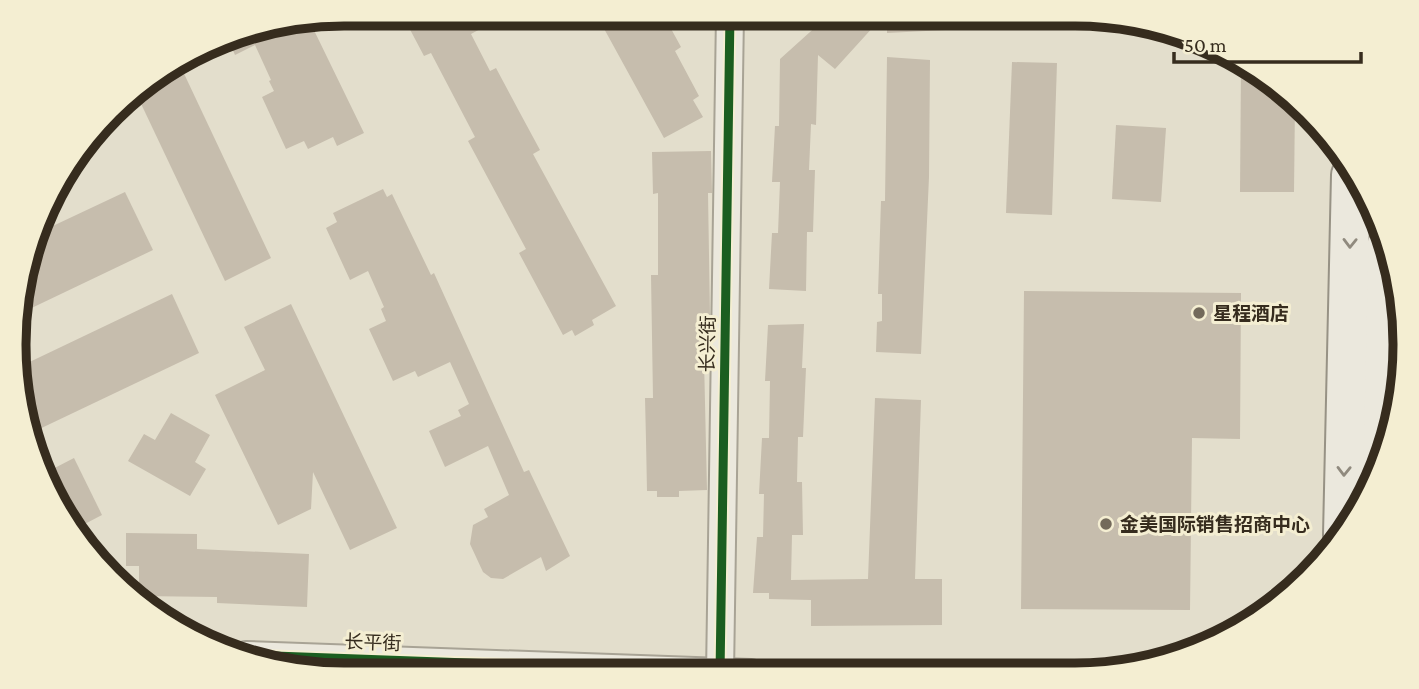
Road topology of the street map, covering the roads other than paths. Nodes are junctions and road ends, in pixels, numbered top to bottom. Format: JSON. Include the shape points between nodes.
{"nodes":[{"id":1,"x":730,"y":26,"type":"edge"},
{"id":2,"x":1351,"y":186,"type":"edge"},
{"id":3,"x":1385,"y":273,"type":"edge"},
{"id":4,"x":1378,"y":442,"type":"edge"},
{"id":5,"x":1343,"y":514,"type":"edge"},
{"id":6,"x":279,"y":656,"type":"edge"},
{"id":7,"x":457,"y":663,"type":"edge"},
{"id":8,"x":720,"y":663,"type":"edge"}],
"edges":[{"from":1,"to":8,"type":"street","name":"长兴街"},
{"from":2,"to":5,"type":"main road","one_way":true},
{"from":3,"to":4,"type":"main road"},
{"from":6,"to":7,"type":"street","name":"长平街"}]}
